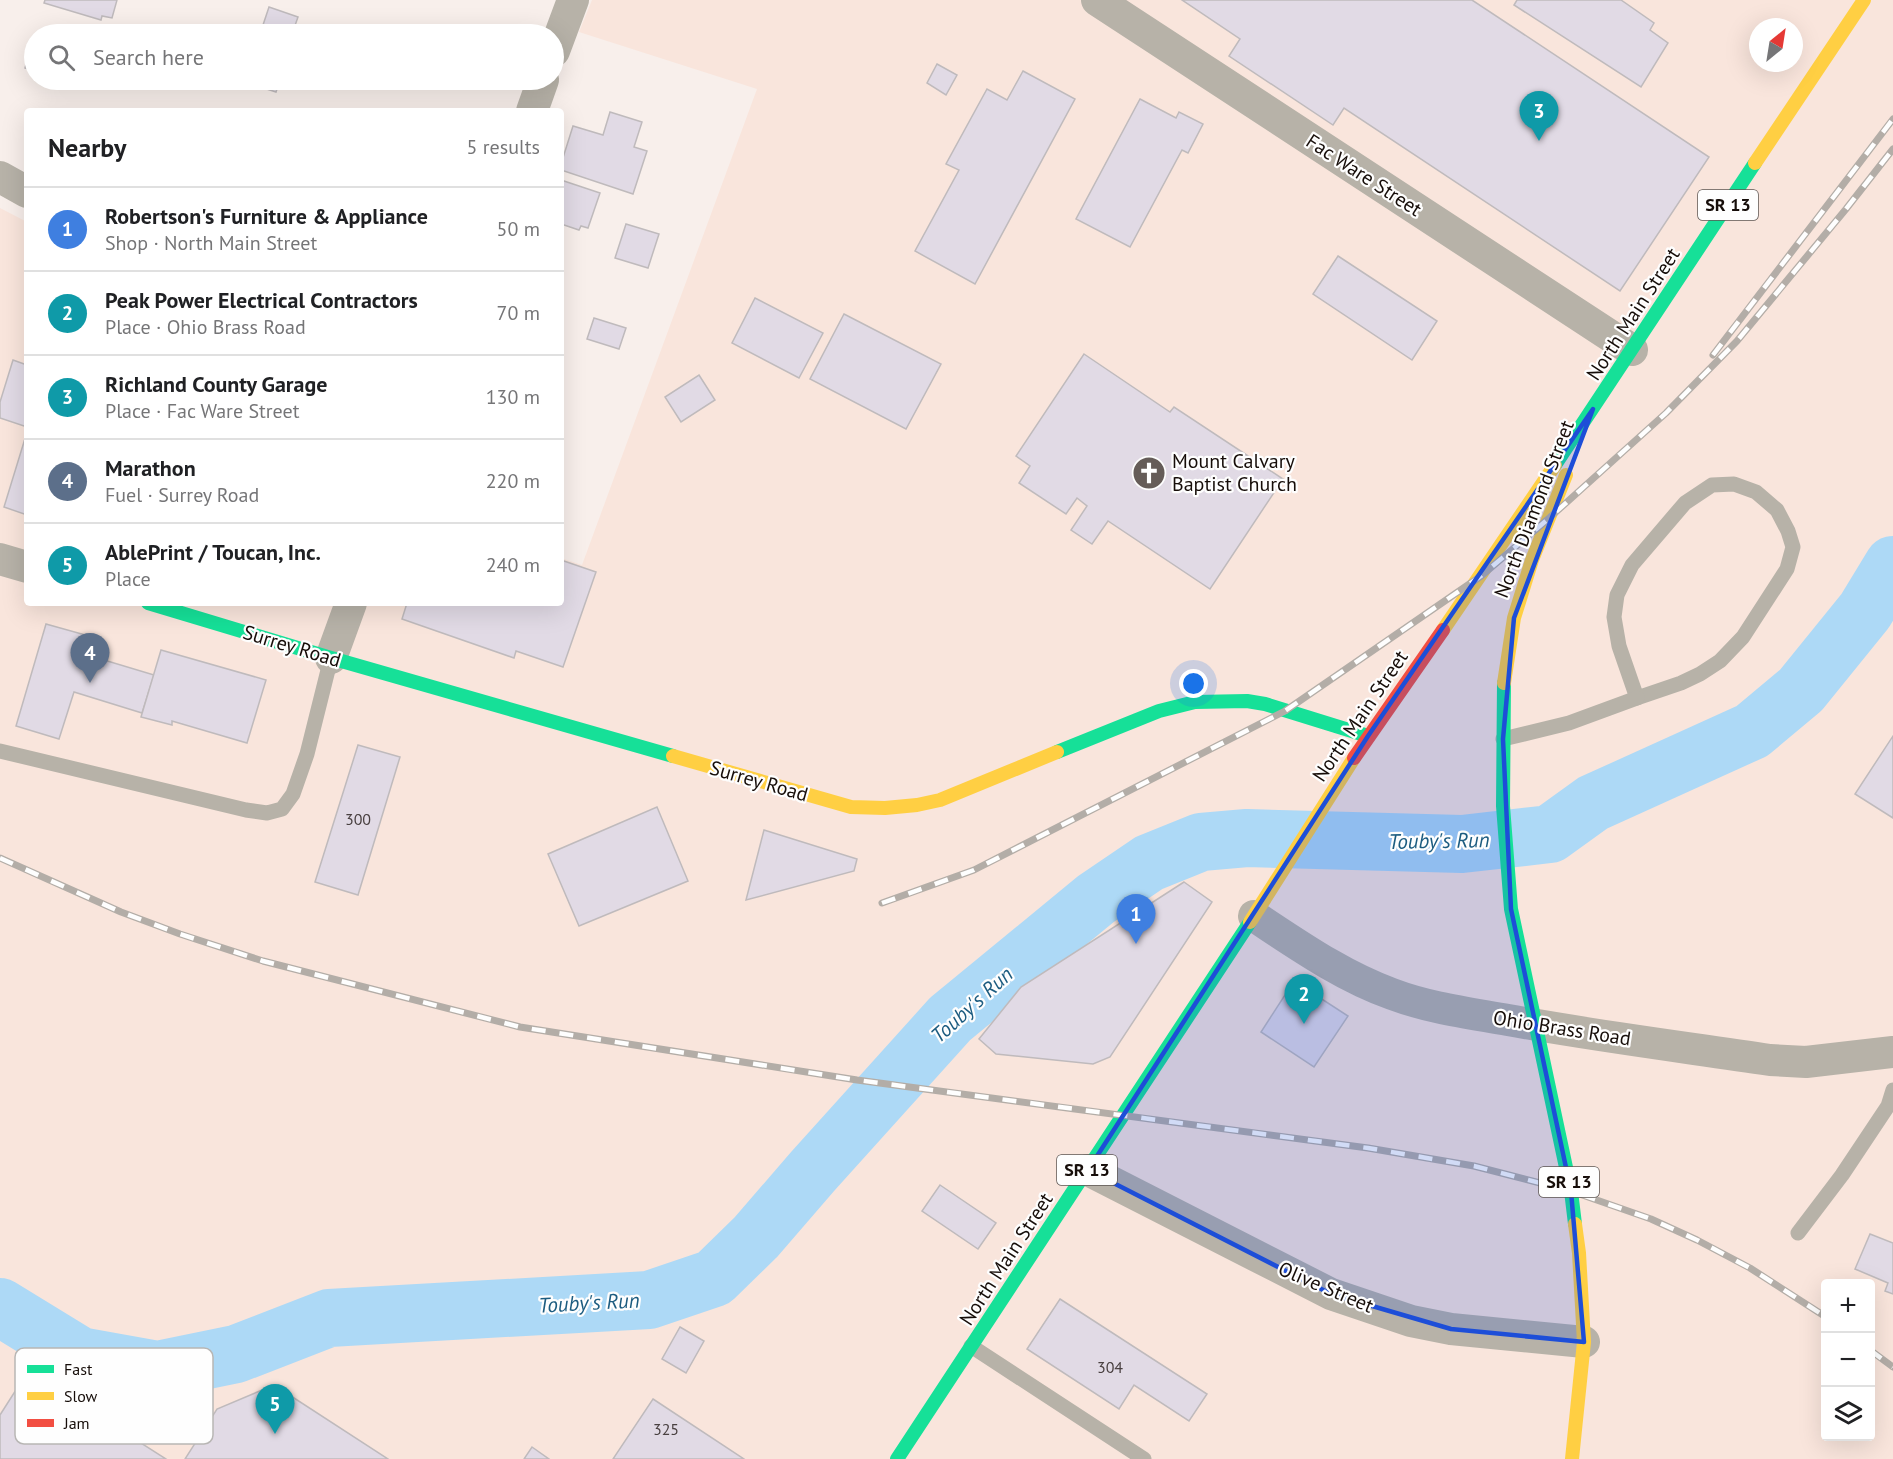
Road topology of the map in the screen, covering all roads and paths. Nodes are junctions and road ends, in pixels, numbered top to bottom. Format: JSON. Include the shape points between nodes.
{"nodes":[{"id":1,"x":573,"y":0,"type":"edge"},
{"id":2,"x":1096,"y":0,"type":"edge"},
{"id":3,"x":1864,"y":0,"type":"edge"},
{"id":4,"x":564,"y":24,"type":"edge"},
{"id":5,"x":539,"y":90,"type":"edge"},
{"id":6,"x":532,"y":108,"type":"edge"},
{"id":7,"x":0,"y":177,"type":"edge"},
{"id":8,"x":24,"y":190,"type":"edge"},
{"id":9,"x":1632,"y":350,"type":"junction"},
{"id":10,"x":1593,"y":409,"type":"junction"},
{"id":11,"x":0,"y":559,"type":"edge"},
{"id":12,"x":24,"y":566,"type":"edge"},
{"id":13,"x":158,"y":606,"type":"edge"},
{"id":14,"x":350,"y":606,"type":"edge"},
{"id":15,"x":331,"y":658,"type":"junction"},
{"id":16,"x":1637,"y":698,"type":"junction"},
{"id":17,"x":1368,"y":736,"type":"junction"},
{"id":18,"x":1503,"y":739,"type":"junction"},
{"id":19,"x":0,"y":751,"type":"edge"},
{"id":20,"x":1254,"y":916,"type":"junction"},
{"id":21,"x":1535,"y":1025,"type":"junction"},
{"id":22,"x":1893,"y":1052,"type":"edge"},
{"id":23,"x":1893,"y":1090,"type":"edge"},
{"id":24,"x":1088,"y":1170,"type":"junction"},
{"id":25,"x":1798,"y":1233,"type":"dead end"},
{"id":26,"x":1584,"y":1342,"type":"junction"},
{"id":27,"x":971,"y":1346,"type":"junction"},
{"id":28,"x":897,"y":1459,"type":"edge"},
{"id":29,"x":1144,"y":1459,"type":"edge"},
{"id":30,"x":1572,"y":1459,"type":"edge"}],
"edges":[{"from":1,"to":4,"type":"street"},
{"from":2,"to":9,"type":"street","name":"Fac Ware Street"},
{"from":3,"to":9,"type":"main road","name":"North Main Street","number":"SR 13"},
{"from":5,"to":6,"type":"street"},
{"from":7,"to":8,"type":"street"},
{"from":9,"to":10,"type":"main road","name":"North Main Street","number":"SR 13"},
{"from":10,"to":17,"type":"main road","name":"North Main Street","number":"SR 13"},
{"from":10,"to":18,"type":"main road","name":"North Diamond Street","number":"SR 13","via":[[1547,520],[1514,618],[1504,682]]},
{"from":11,"to":12,"type":"street"},
{"from":13,"to":15,"type":"main road","name":"Surrey Road"},
{"from":14,"to":15,"type":"street"},
{"from":15,"to":17,"type":"main road","name":"Surrey Road","via":[[851,807],[882,810],[940,800],[1159,711],[1195,702],[1265,704]]},
{"from":15,"to":19,"type":"lane","via":[[307,754],[293,794],[282,809],[267,813],[246,810]]},
{"from":16,"to":16,"type":"lane","via":[[1681,683],[1720,661],[1743,637],[1787,569],[1793,547],[1788,531],[1777,510],[1756,492],[1734,484],[1712,485],[1685,503],[1632,565],[1617,595],[1614,617],[1619,646]]},
{"from":16,"to":18,"type":"lane","via":[[1569,723]]},
{"from":17,"to":20,"type":"main road","name":"North Main Street","number":"SR 13"},
{"from":18,"to":21,"type":"main road","name":"North Diamond Street","number":"SR 13","via":[[1503,806],[1511,909]]},
{"from":20,"to":21,"type":"street","name":"Ohio Brass Road","via":[[1346,974],[1392,994],[1429,1006]]},
{"from":20,"to":24,"type":"main road","name":"North Main Street","number":"SR 13"},
{"from":21,"to":22,"type":"street","name":"Ohio Brass Road","via":[[1770,1060],[1806,1062]]},
{"from":21,"to":26,"type":"main road","number":"SR 13","via":[[1571,1191]]},
{"from":23,"to":25,"type":"lane","via":[[1882,1116]]},
{"from":24,"to":26,"type":"street","name":"Olive Street","via":[[1330,1294],[1411,1321],[1451,1329]]},
{"from":24,"to":27,"type":"main road","name":"North Main Street","number":"SR 13"},
{"from":26,"to":30,"type":"main road","number":"SR 13"},
{"from":27,"to":28,"type":"main road","name":"North Main Street","number":"SR 13"},
{"from":27,"to":29,"type":"lane"}]}
